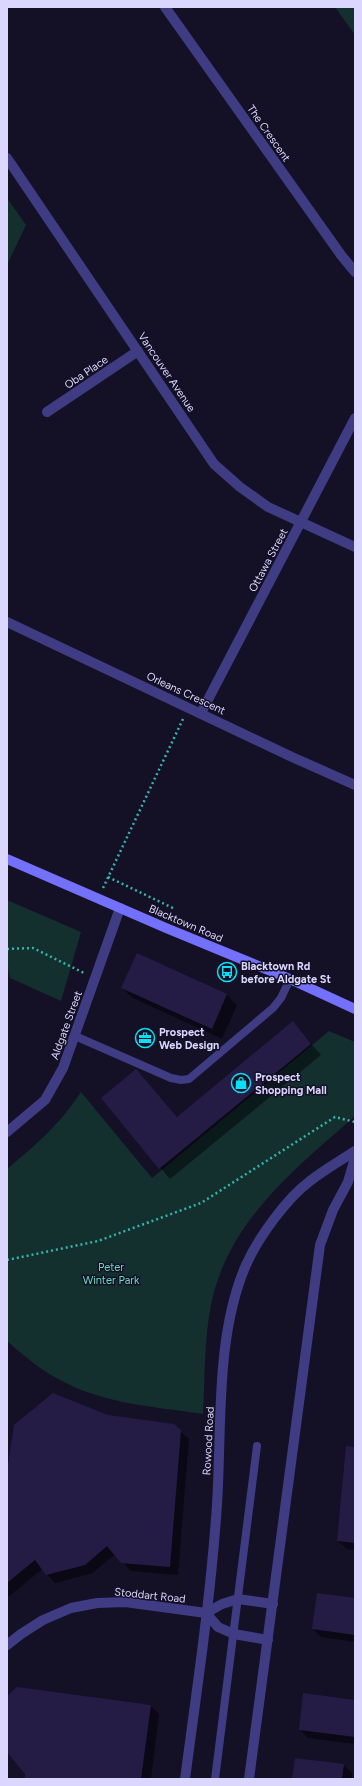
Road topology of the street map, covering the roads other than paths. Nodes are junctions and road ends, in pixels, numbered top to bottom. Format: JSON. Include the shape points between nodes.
{"nodes":[{"id":1,"x":165,"y":7,"type":"edge"},
{"id":2,"x":7,"y":158,"type":"edge"},
{"id":3,"x":355,"y":272,"type":"edge"},
{"id":4,"x":138,"y":351,"type":"junction"},
{"id":5,"x":47,"y":412,"type":"dead end"},
{"id":6,"x":355,"y":418,"type":"edge"},
{"id":7,"x":301,"y":523,"type":"junction"},
{"id":8,"x":355,"y":547,"type":"edge"},
{"id":9,"x":7,"y":622,"type":"edge"},
{"id":10,"x":201,"y":713,"type":"junction"},
{"id":11,"x":355,"y":785,"type":"edge"},
{"id":12,"x":7,"y":858,"type":"edge"},
{"id":13,"x":120,"y":908,"type":"junction"},
{"id":14,"x":290,"y":979,"type":"junction"},
{"id":15,"x":355,"y":1009,"type":"edge"},
{"id":16,"x":75,"y":1036,"type":"junction"},
{"id":17,"x":7,"y":1132,"type":"edge"},
{"id":18,"x":355,"y":1151,"type":"edge"},
{"id":19,"x":355,"y":1158,"type":"edge"},
{"id":20,"x":257,"y":1446,"type":"dead end"},
{"id":21,"x":238,"y":1599,"type":"junction"},
{"id":22,"x":273,"y":1604,"type":"junction"},
{"id":23,"x":206,"y":1613,"type":"junction"},
{"id":24,"x":234,"y":1634,"type":"junction"},
{"id":25,"x":268,"y":1640,"type":"junction"},
{"id":26,"x":7,"y":1645,"type":"edge"},
{"id":27,"x":185,"y":1779,"type":"edge"},
{"id":28,"x":215,"y":1779,"type":"edge"},
{"id":29,"x":249,"y":1779,"type":"edge"}],
"edges":[{"from":1,"to":3,"type":"street","name":"The Crescent","via":[[340,255]]},
{"from":2,"to":4,"type":"street","name":"Vancouver Avenue"},
{"from":4,"to":5,"type":"street","name":"Oba Place"},
{"from":4,"to":7,"type":"street","name":"Vancouver Avenue","via":[[214,464],[268,507]]},
{"from":6,"to":7,"type":"street","name":"Ottawa Street"},
{"from":7,"to":8,"type":"street","name":"Vancouver Avenue"},
{"from":7,"to":10,"type":"street","name":"Ottawa Street"},
{"from":9,"to":10,"type":"street","name":"Orleans Crescent"},
{"from":10,"to":11,"type":"street","name":"Orleans Crescent"},
{"from":12,"to":13,"type":"main road","name":"Blacktown Road"},
{"from":13,"to":14,"type":"main road","name":"Blacktown Road"},
{"from":13,"to":16,"type":"street","name":"Aldgate Street"},
{"from":14,"to":15,"type":"main road","name":"Blacktown Road"},
{"from":14,"to":16,"type":"lane","via":[[273,1008],[189,1079],[171,1078]]},
{"from":16,"to":17,"type":"street","name":"Aldgate Street","via":[[63,1068],[45,1100]]},
{"from":18,"to":23,"type":"street","name":"Rowood Road","via":[[309,1181],[286,1205],[256,1247],[236,1291],[225,1349],[217,1506]]},
{"from":19,"to":22,"type":"street","via":[[348,1182],[333,1210],[320,1245]]},
{"from":20,"to":21,"type":"lane"},
{"from":21,"to":22,"type":"street"},
{"from":21,"to":23,"type":"street"},
{"from":21,"to":24,"type":"lane"},
{"from":22,"to":25,"type":"street"},
{"from":23,"to":24,"type":"street","via":[[218,1627]]},
{"from":23,"to":26,"type":"street","name":"Stoddart Road","via":[[125,1602],[97,1603],[71,1608],[43,1620]]},
{"from":23,"to":27,"type":"street","name":"Rowood Road"},
{"from":24,"to":25,"type":"street"},
{"from":24,"to":28,"type":"lane"},
{"from":25,"to":29,"type":"street"}]}
